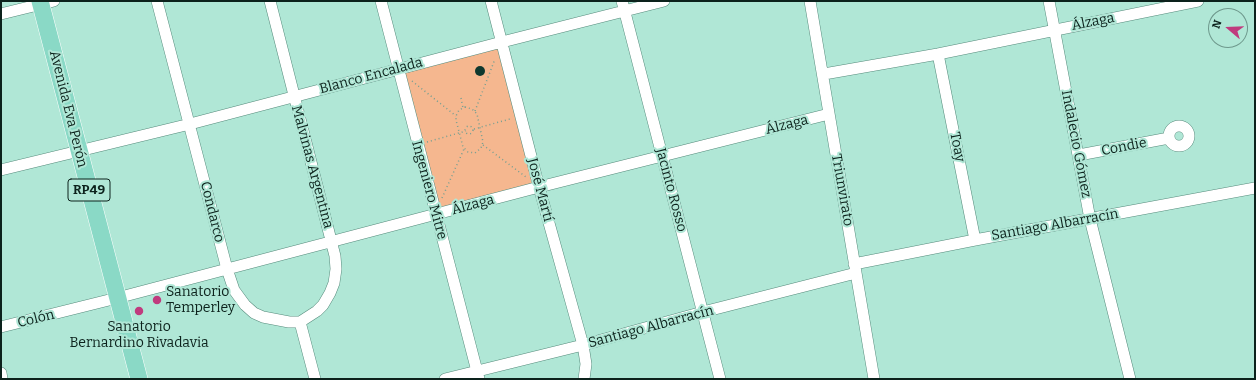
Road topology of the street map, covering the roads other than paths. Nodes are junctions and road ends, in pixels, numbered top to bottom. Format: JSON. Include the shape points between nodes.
{"nodes":[{"id":1,"x":156,"y":1,"type":"edge"},
{"id":2,"x":270,"y":1,"type":"edge"},
{"id":3,"x":381,"y":1,"type":"edge"},
{"id":4,"x":492,"y":1,"type":"edge"},
{"id":5,"x":664,"y":1,"type":"edge"},
{"id":6,"x":810,"y":1,"type":"edge"},
{"id":7,"x":1049,"y":1,"type":"edge"},
{"id":8,"x":1198,"y":1,"type":"edge"},
{"id":9,"x":45,"y":2,"type":"edge"},
{"id":10,"x":623,"y":6,"type":"edge"},
{"id":11,"x":1,"y":14,"type":"edge"},
{"id":12,"x":1055,"y":30,"type":"junction"},
{"id":13,"x":502,"y":42,"type":"junction"},
{"id":14,"x":938,"y":54,"type":"junction"},
{"id":15,"x":398,"y":69,"type":"junction"},
{"id":16,"x":824,"y":74,"type":"junction"},
{"id":17,"x":294,"y":97,"type":"junction"},
{"id":18,"x":829,"y":114,"type":"junction"},
{"id":19,"x":190,"y":124,"type":"junction"},
{"id":20,"x":1169,"y":138,"type":"dead end"},
{"id":21,"x":78,"y":150,"type":"junction"},
{"id":22,"x":1079,"y":155,"type":"junction"},
{"id":23,"x":662,"y":157,"type":"junction"},
{"id":24,"x":1,"y":170,"type":"edge"},
{"id":25,"x":539,"y":187,"type":"junction"},
{"id":26,"x":1255,"y":188,"type":"edge"},
{"id":27,"x":435,"y":215,"type":"junction"},
{"id":28,"x":1090,"y":219,"type":"junction"},
{"id":29,"x":975,"y":240,"type":"junction"},
{"id":30,"x":332,"y":241,"type":"junction"},
{"id":31,"x":227,"y":269,"type":"junction"},
{"id":32,"x":855,"y":269,"type":"junction"},
{"id":33,"x":117,"y":298,"type":"junction"},
{"id":34,"x":703,"y":312,"type":"junction"},
{"id":35,"x":300,"y":322,"type":"junction"},
{"id":36,"x":1,"y":327,"type":"edge"},
{"id":37,"x":583,"y":345,"type":"junction"},
{"id":38,"x":1,"y":373,"type":"edge"},
{"id":39,"x":477,"y":375,"type":"edge"},
{"id":40,"x":2,"y":379,"type":"edge"},
{"id":41,"x":139,"y":379,"type":"edge"},
{"id":42,"x":315,"y":379,"type":"edge"},
{"id":43,"x":445,"y":379,"type":"edge"},
{"id":44,"x":584,"y":379,"type":"edge"},
{"id":45,"x":720,"y":379,"type":"edge"},
{"id":46,"x":874,"y":379,"type":"edge"},
{"id":47,"x":1130,"y":379,"type":"edge"}],
"edges":[{"from":1,"to":19,"type":"street","name":"Condarco"},
{"from":2,"to":17,"type":"street","name":"Malvinas Argentina"},
{"from":3,"to":15,"type":"street","name":"Ingeniero Mitre"},
{"from":4,"to":13,"type":"street","name":"José Martí"},
{"from":5,"to":10,"type":"street","name":"Blanco Encalada"},
{"from":6,"to":16,"type":"street","name":"Triunvirato"},
{"from":7,"to":12,"type":"street","name":"Indalecio Gómez"},
{"from":8,"to":12,"type":"street","name":"Álzaga"},
{"from":9,"to":11,"type":"street"},
{"from":9,"to":21,"type":"main road","name":"Avenida Eva Perón","number":"RP49"},
{"from":10,"to":13,"type":"street","name":"Blanco Encalada"},
{"from":10,"to":23,"type":"street","name":"Jacinto Rosso"},
{"from":12,"to":14,"type":"street","name":"Álzaga"},
{"from":12,"to":22,"type":"street","name":"Indalecio Gómez"},
{"from":13,"to":15,"type":"street","name":"Blanco Encalada"},
{"from":13,"to":25,"type":"street","name":"José Martí"},
{"from":14,"to":16,"type":"street","name":"Álzaga"},
{"from":14,"to":29,"type":"street","name":"Toay"},
{"from":15,"to":17,"type":"street","name":"Blanco Encalada"},
{"from":15,"to":27,"type":"street","name":"Ingeniero Mitre"},
{"from":16,"to":18,"type":"street","name":"Triunvirato"},
{"from":17,"to":19,"type":"street","name":"Blanco Encalada"},
{"from":17,"to":30,"type":"street","name":"Malvinas Argentina"},
{"from":18,"to":23,"type":"street","name":"Álzaga"},
{"from":18,"to":32,"type":"street","name":"Triunvirato"},
{"from":19,"to":21,"type":"street","name":"Blanco Encalada"},
{"from":19,"to":31,"type":"street","name":"Condarco"},
{"from":20,"to":22,"type":"street","name":"Condie"},
{"from":21,"to":24,"type":"street","name":"Blanco Encalada"},
{"from":21,"to":33,"type":"main road","name":"Avenida Eva Perón","number":"RP49"},
{"from":22,"to":28,"type":"street","name":"Indalecio Gómez"},
{"from":23,"to":25,"type":"street","name":"Álzaga"},
{"from":23,"to":34,"type":"street","name":"Jacinto Rosso"},
{"from":25,"to":27,"type":"street","name":"Álzaga"},
{"from":25,"to":37,"type":"street","name":"José Martí"},
{"from":26,"to":28,"type":"street","name":"Santiago Albarracín"},
{"from":27,"to":30,"type":"street","name":"Álzaga"},
{"from":27,"to":39,"type":"street","name":"Ingeniero Mitre"},
{"from":28,"to":29,"type":"street","name":"Santiago Albarracín"},
{"from":28,"to":47,"type":"street","name":"Indalecio Gómez"},
{"from":29,"to":32,"type":"street","name":"Santiago Albarracín"},
{"from":30,"to":31,"type":"street","name":"Álzaga"},
{"from":30,"to":35,"type":"street","name":"Malvinas Argentina","via":[[336,269],[334,283],[317,311]]},
{"from":31,"to":33,"type":"street","name":"Álzaga"},
{"from":31,"to":35,"type":"street","name":"Condarco","via":[[234,290],[254,313],[275,320]]},
{"from":32,"to":34,"type":"street","name":"Santiago Albarracín"},
{"from":32,"to":46,"type":"street","name":"Triunvirato"},
{"from":33,"to":36,"type":"street","name":"Colón"},
{"from":33,"to":41,"type":"main road","name":"Avenida Eva Perón","number":"RP49"},
{"from":34,"to":37,"type":"street","name":"Santiago Albarracín"},
{"from":34,"to":45,"type":"street","name":"Jacinto Rosso"},
{"from":35,"to":42,"type":"street"},
{"from":37,"to":39,"type":"street","name":"Santiago Albarracín"},
{"from":37,"to":44,"type":"street","name":"José Martí","via":[[586,364]]},
{"from":38,"to":40,"type":"street"},
{"from":39,"to":43,"type":"street","name":"Santiago Albarracín"}]}
